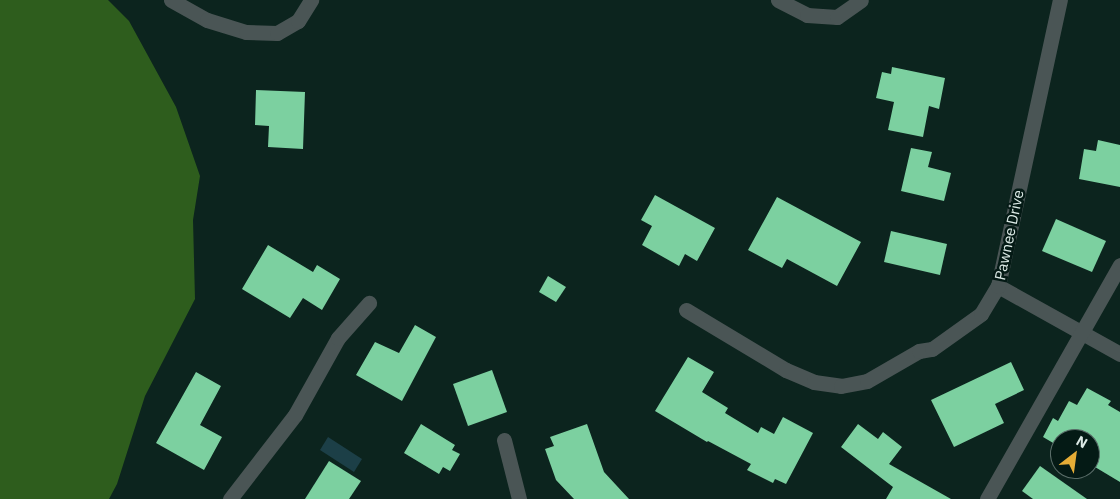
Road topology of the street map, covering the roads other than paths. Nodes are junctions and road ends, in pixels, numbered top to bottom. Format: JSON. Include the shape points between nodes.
{"nodes":[{"id":1,"x":171,"y":0,"type":"edge"},
{"id":2,"x":311,"y":0,"type":"edge"},
{"id":3,"x":778,"y":0,"type":"edge"},
{"id":4,"x":861,"y":0,"type":"edge"},
{"id":5,"x":1060,"y":0,"type":"edge"},
{"id":6,"x":1120,"y":264,"type":"edge"},
{"id":7,"x":998,"y":286,"type":"junction"},
{"id":8,"x":369,"y":303,"type":"dead end"},
{"id":9,"x":686,"y":310,"type":"dead end"},
{"id":10,"x":1081,"y":332,"type":"junction"},
{"id":11,"x":1120,"y":354,"type":"edge"},
{"id":12,"x":504,"y":440,"type":"dead end"},
{"id":13,"x":230,"y":499,"type":"edge"},
{"id":14,"x":519,"y":499,"type":"edge"},
{"id":15,"x":987,"y":499,"type":"edge"}],
"edges":[{"from":1,"to":2,"type":"street","via":[[207,20],[246,32],[277,33],[298,21]]},
{"from":3,"to":4,"type":"street","via":[[807,16],[837,17]]},
{"from":5,"to":7,"type":"street","name":"Pawnee Drive"},
{"from":6,"to":10,"type":"street"},
{"from":7,"to":9,"type":"street","name":"Pawnee Drive","via":[[981,314],[932,349],[919,352],[867,382],[841,386],[814,382],[786,370]]},
{"from":7,"to":10,"type":"street"},
{"from":8,"to":13,"type":"street","via":[[338,338],[295,415]]},
{"from":10,"to":11,"type":"street"},
{"from":10,"to":15,"type":"street"},
{"from":12,"to":14,"type":"street"}]}
